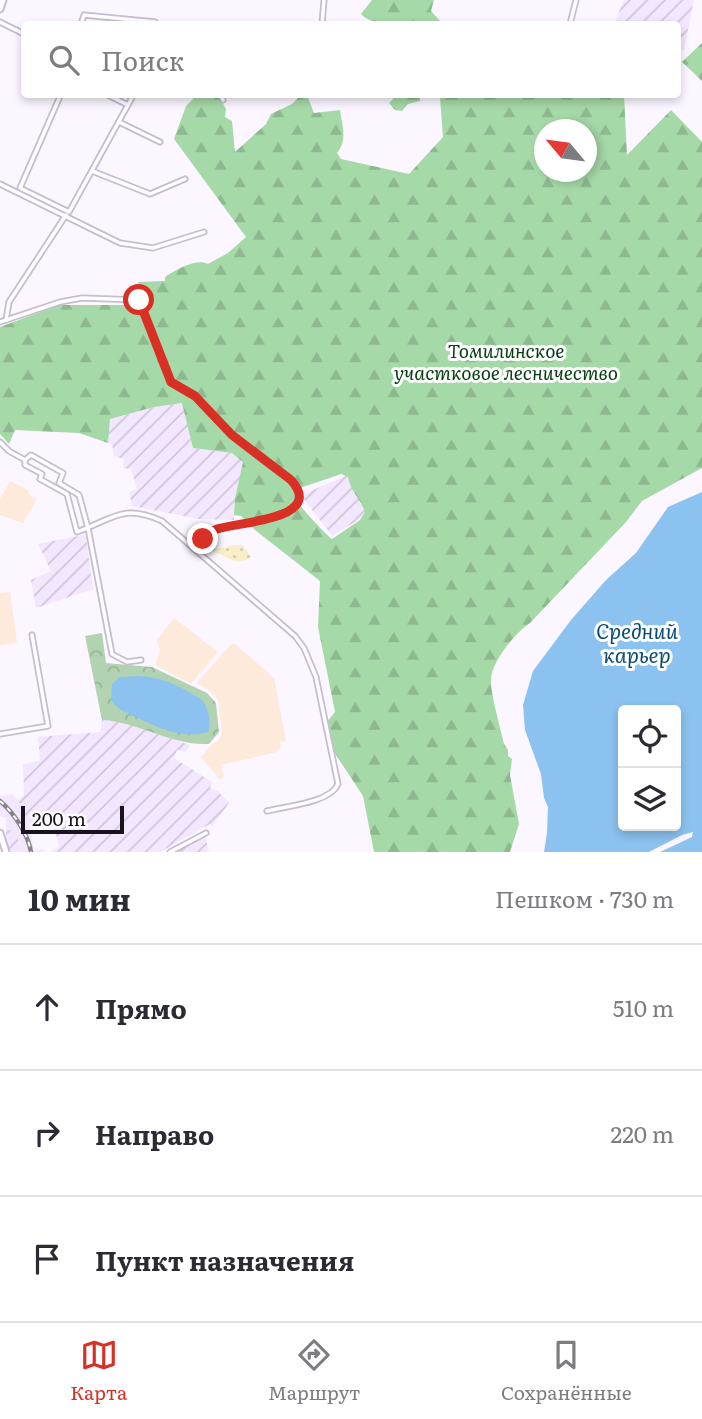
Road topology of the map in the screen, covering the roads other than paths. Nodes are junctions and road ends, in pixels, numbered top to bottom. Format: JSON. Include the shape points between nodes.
{"nodes":[{"id":1,"x":3,"y":0,"type":"edge"},
{"id":2,"x":324,"y":0,"type":"edge"},
{"id":3,"x":576,"y":0,"type":"edge"},
{"id":4,"x":0,"y":9,"type":"edge"},
{"id":5,"x":82,"y":21,"type":"edge"},
{"id":6,"x":131,"y":21,"type":"edge"},
{"id":7,"x":322,"y":21,"type":"edge"},
{"id":8,"x":571,"y":21,"type":"edge"},
{"id":9,"x":0,"y":22,"type":"edge"},
{"id":10,"x":21,"y":32,"type":"edge"},
{"id":11,"x":59,"y":98,"type":"edge"},
{"id":12,"x":114,"y":98,"type":"edge"},
{"id":13,"x":132,"y":98,"type":"edge"},
{"id":14,"x":128,"y":105,"type":"junction"},
{"id":15,"x":119,"y":122,"type":"junction"},
{"id":16,"x":160,"y":142,"type":"dead end"},
{"id":17,"x":92,"y":171,"type":"junction"},
{"id":18,"x":185,"y":179,"type":"dead end"},
{"id":19,"x":0,"y":184,"type":"edge"},
{"id":20,"x":67,"y":214,"type":"junction"},
{"id":21,"x":204,"y":232,"type":"dead end"},
{"id":22,"x":6,"y":320,"type":"junction"},
{"id":23,"x":0,"y":322,"type":"edge"},
{"id":24,"x":0,"y":442,"type":"edge"},
{"id":25,"x":25,"y":460,"type":"junction"},
{"id":26,"x":89,"y":528,"type":"junction"},
{"id":27,"x":195,"y":549,"type":"junction"},
{"id":28,"x":32,"y":635,"type":"dead end"},
{"id":29,"x":141,"y":660,"type":"dead end"},
{"id":30,"x":0,"y":734,"type":"edge"},
{"id":31,"x":267,"y":811,"type":"dead end"},
{"id":32,"x":206,"y":833,"type":"dead end"},
{"id":33,"x":0,"y":834,"type":"edge"},
{"id":34,"x":6,"y":852,"type":"edge"},
{"id":35,"x":170,"y":852,"type":"edge"}],
"edges":[{"from":1,"to":4,"type":"street"},
{"from":2,"to":7,"type":"street"},
{"from":3,"to":8,"type":"street"},
{"from":5,"to":6,"type":"street","via":[[84,15]]},
{"from":9,"to":10,"type":"street"},
{"from":11,"to":20,"type":"street","via":[[20,188]]},
{"from":12,"to":14,"type":"street"},
{"from":13,"to":14,"type":"street"},
{"from":14,"to":15,"type":"street"},
{"from":15,"to":16,"type":"street"},
{"from":15,"to":17,"type":"street"},
{"from":17,"to":18,"type":"street","via":[[150,194]]},
{"from":17,"to":20,"type":"street"},
{"from":19,"to":20,"type":"street"},
{"from":20,"to":21,"type":"street","via":[[114,240],[146,247],[158,248]]},
{"from":20,"to":22,"type":"street","via":[[9,302]]},
{"from":22,"to":23,"type":"street"},
{"from":22,"to":27,"type":"street","via":[[82,298],[139,300],[171,382],[195,396],[232,435],[298,487],[298,501],[282,516],[213,530]]},
{"from":24,"to":25,"type":"street"},
{"from":25,"to":26,"type":"street","via":[[25,465],[42,474],[40,479],[67,494],[77,532]]},
{"from":25,"to":26,"type":"street","via":[[31,455],[63,473],[58,483],[79,495]]},
{"from":26,"to":27,"type":"street","via":[[134,511],[162,520]]},
{"from":26,"to":29,"type":"street","via":[[112,654],[127,662]]},
{"from":27,"to":31,"type":"street","via":[[295,636],[314,670],[338,784],[325,797]]},
{"from":28,"to":30,"type":"street","via":[[48,726]]},
{"from":32,"to":35,"type":"street"},
{"from":33,"to":34,"type":"street"}]}
